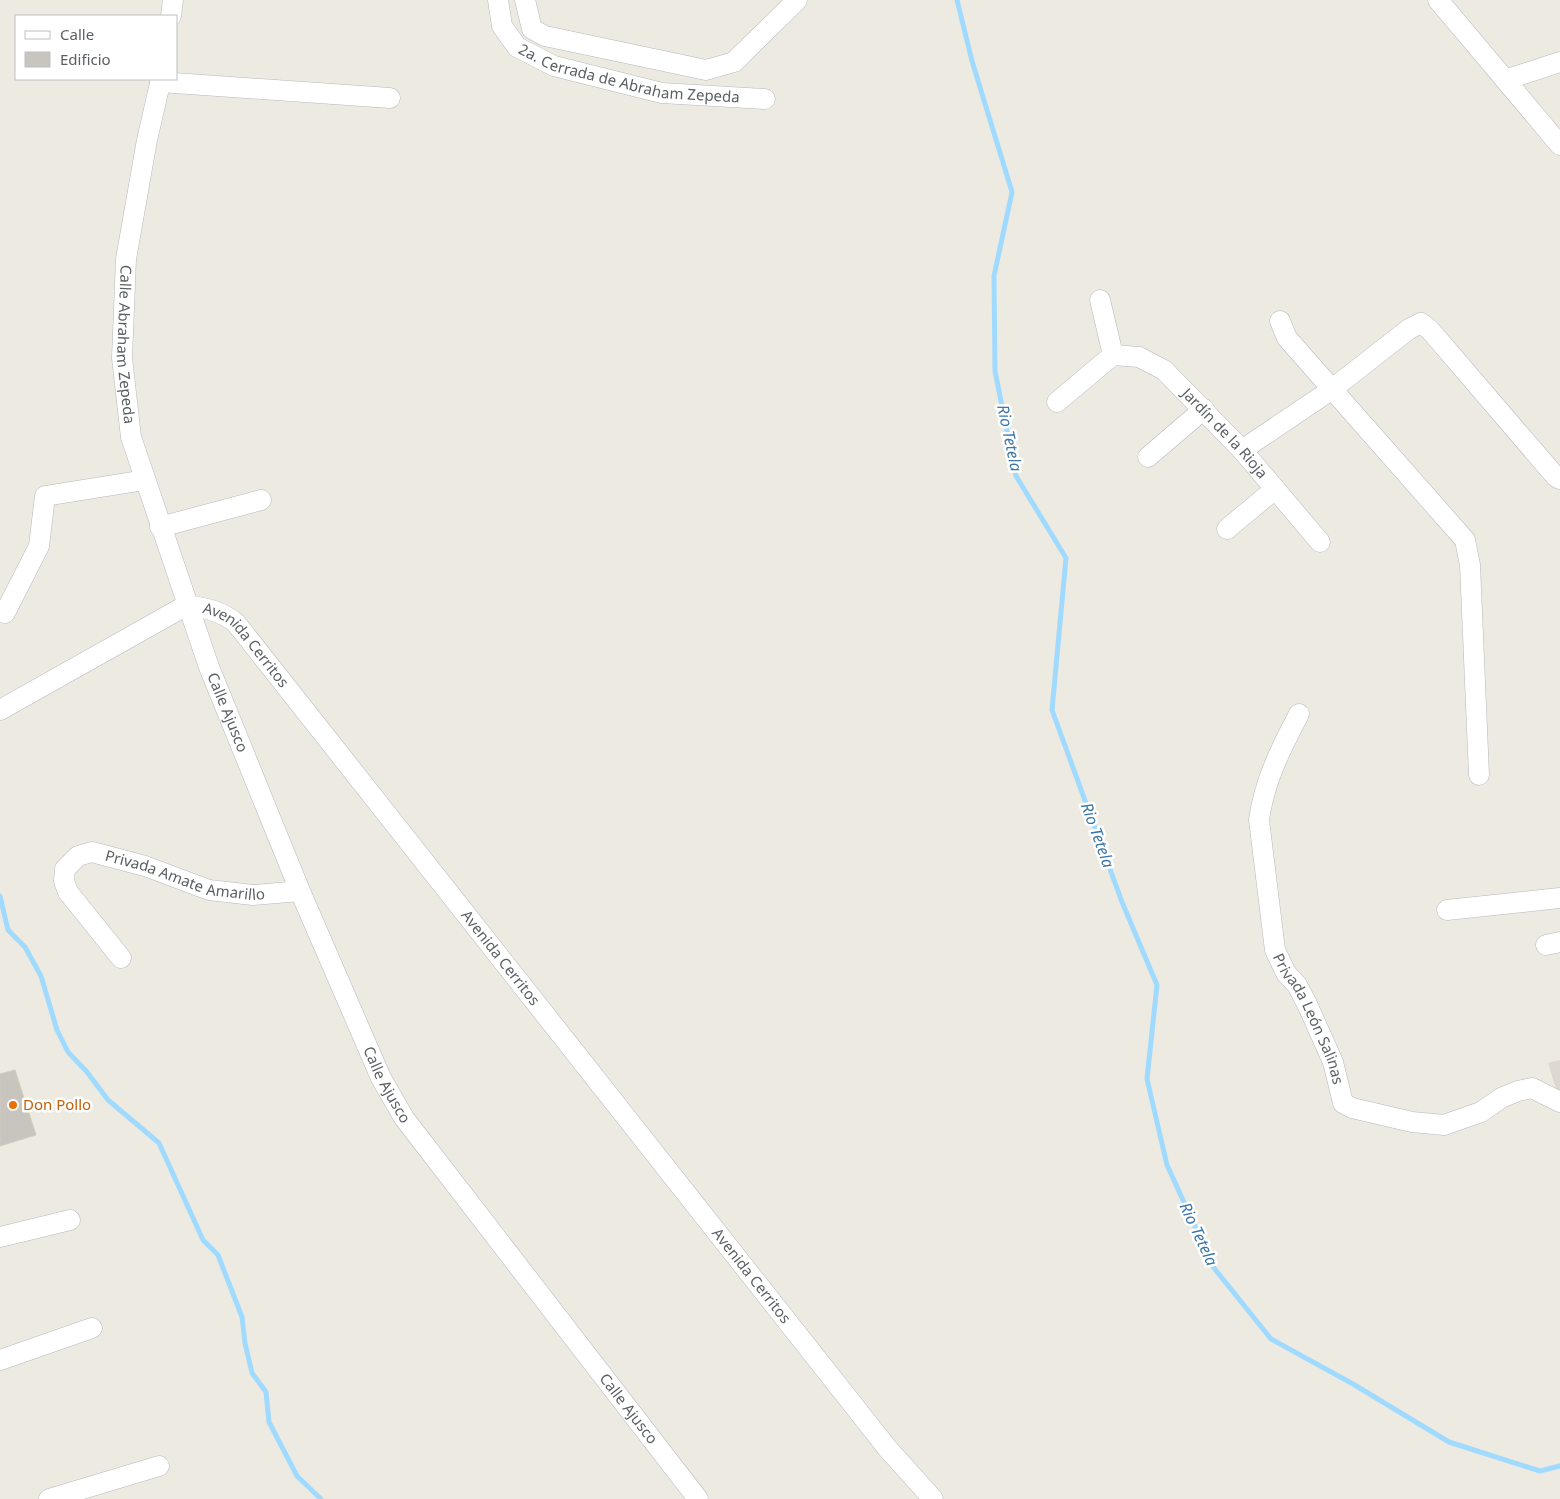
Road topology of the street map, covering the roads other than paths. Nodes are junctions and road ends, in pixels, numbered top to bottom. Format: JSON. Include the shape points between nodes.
{"nodes":[{"id":1,"x":173,"y":0,"type":"edge"},
{"id":2,"x":498,"y":0,"type":"edge"},
{"id":3,"x":525,"y":0,"type":"edge"},
{"id":4,"x":797,"y":0,"type":"edge"},
{"id":5,"x":1438,"y":0,"type":"edge"},
{"id":6,"x":171,"y":15,"type":"edge"},
{"id":7,"x":1560,"y":62,"type":"edge"},
{"id":8,"x":1505,"y":80,"type":"junction"},
{"id":9,"x":160,"y":81,"type":"edge"},
{"id":10,"x":390,"y":98,"type":"dead end"},
{"id":11,"x":764,"y":100,"type":"dead end"},
{"id":12,"x":1560,"y":145,"type":"edge"},
{"id":13,"x":1100,"y":300,"type":"dead end"},
{"id":14,"x":1280,"y":321,"type":"dead end"},
{"id":15,"x":1113,"y":355,"type":"junction"},
{"id":16,"x":1331,"y":390,"type":"junction"},
{"id":17,"x":1057,"y":402,"type":"dead end"},
{"id":18,"x":1204,"y":409,"type":"junction"},
{"id":19,"x":1242,"y":450,"type":"junction"},
{"id":20,"x":1148,"y":457,"type":"dead end"},
{"id":21,"x":1560,"y":479,"type":"edge"},
{"id":22,"x":145,"y":480,"type":"junction"},
{"id":23,"x":1275,"y":489,"type":"junction"},
{"id":24,"x":261,"y":500,"type":"dead end"},
{"id":25,"x":160,"y":527,"type":"junction"},
{"id":26,"x":1227,"y":529,"type":"dead end"},
{"id":27,"x":1320,"y":542,"type":"dead end"},
{"id":28,"x":187,"y":605,"type":"junction"},
{"id":29,"x":5,"y":613,"type":"dead end"},
{"id":30,"x":0,"y":710,"type":"edge"},
{"id":31,"x":1298,"y":714,"type":"dead end"},
{"id":32,"x":1479,"y":775,"type":"dead end"},
{"id":33,"x":300,"y":891,"type":"junction"},
{"id":34,"x":1560,"y":898,"type":"edge"},
{"id":35,"x":1447,"y":910,"type":"dead end"},
{"id":36,"x":121,"y":958,"type":"dead end"},
{"id":37,"x":1560,"y":1102,"type":"edge"},
{"id":38,"x":70,"y":1220,"type":"dead end"},
{"id":39,"x":0,"y":1237,"type":"edge"},
{"id":40,"x":92,"y":1328,"type":"dead end"},
{"id":41,"x":0,"y":1360,"type":"edge"},
{"id":42,"x":159,"y":1466,"type":"dead end"},
{"id":43,"x":49,"y":1499,"type":"edge"},
{"id":44,"x":698,"y":1499,"type":"edge"},
{"id":45,"x":933,"y":1499,"type":"edge"}],
"edges":[{"from":1,"to":6,"type":"street"},
{"from":2,"to":11,"type":"street","name":"2a. Cerrada de Abraham Zepeda","via":[[502,26],[517,47],[554,66],[662,93]]},
{"from":3,"to":4,"type":"street","via":[[532,29],[544,36],[706,70],[734,62]]},
{"from":5,"to":8,"type":"street"},
{"from":7,"to":8,"type":"street"},
{"from":8,"to":12,"type":"street"},
{"from":9,"to":10,"type":"street"},
{"from":9,"to":22,"type":"street","name":"Calle Abraham Zepeda","via":[[126,259],[122,358],[131,436]]},
{"from":13,"to":15,"type":"street"},
{"from":14,"to":16,"type":"street","via":[[1287,338]]},
{"from":15,"to":17,"type":"street"},
{"from":15,"to":18,"type":"street","name":"Jardín de la Rioja","via":[[1139,357],[1164,370]]},
{"from":16,"to":19,"type":"street"},
{"from":16,"to":21,"type":"street","via":[[1410,328],[1422,323]]},
{"from":16,"to":32,"type":"street","via":[[1466,540],[1470,565]]},
{"from":18,"to":19,"type":"street","name":"Jardín de la Rioja"},
{"from":18,"to":20,"type":"street"},
{"from":19,"to":23,"type":"street","name":"Jardín de la Rioja"},
{"from":22,"to":25,"type":"street","name":"Calle Abraham Zepeda"},
{"from":22,"to":29,"type":"street","via":[[45,496],[39,546]]},
{"from":23,"to":26,"type":"street"},
{"from":23,"to":27,"type":"street","name":"Jardín de la Rioja"},
{"from":24,"to":25,"type":"street"},
{"from":25,"to":28,"type":"street","name":"Calle Abraham Zepeda"},
{"from":28,"to":30,"type":"street","name":"Avenida Cerritos"},
{"from":28,"to":33,"type":"street","name":"Calle Ajusco"},
{"from":28,"to":45,"type":"street","name":"Avenida Cerritos","via":[[214,610],[236,623],[888,1449]]},
{"from":31,"to":37,"type":"street","name":"Privada León Salinas","via":[[1272,770],[1259,820],[1275,950],[1286,974],[1300,991],[1333,1062],[1344,1103],[1352,1108],[1412,1122],[1444,1125],[1481,1112],[1501,1098],[1532,1088]]},
{"from":33,"to":36,"type":"street","name":"Privada Amate Amarillo","via":[[253,895],[210,890],[104,854],[92,852],[78,856],[65,869],[64,881],[68,892]]},
{"from":33,"to":44,"type":"street","name":"Calle Ajusco","via":[[381,1078],[404,1118]]},
{"from":34,"to":35,"type":"street"},
{"from":38,"to":39,"type":"street"},
{"from":40,"to":41,"type":"street"},
{"from":42,"to":43,"type":"street"}]}
